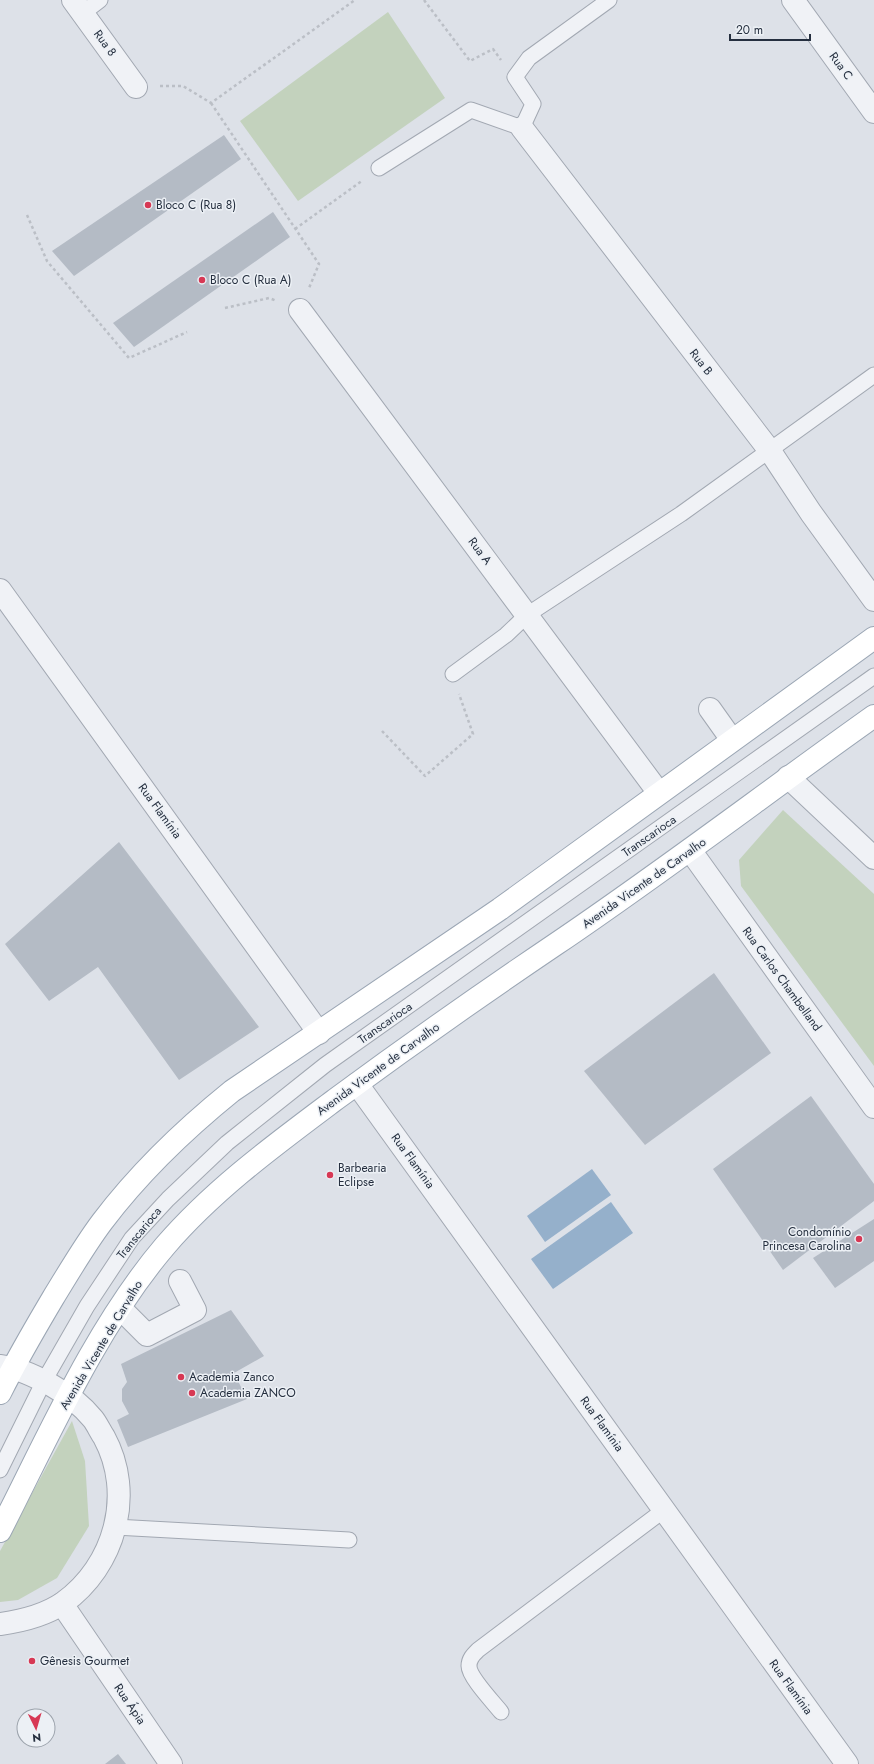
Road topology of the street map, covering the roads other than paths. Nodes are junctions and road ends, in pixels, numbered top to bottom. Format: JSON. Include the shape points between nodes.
{"nodes":[{"id":1,"x":100,"y":0,"type":"edge"},
{"id":2,"x":609,"y":0,"type":"edge"},
{"id":3,"x":793,"y":0,"type":"edge"},
{"id":4,"x":78,"y":6,"type":"edge"},
{"id":5,"x":136,"y":87,"type":"road end"},
{"id":6,"x":874,"y":112,"type":"edge"},
{"id":7,"x":522,"y":128,"type":"junction"},
{"id":8,"x":379,"y":168,"type":"road end"},
{"id":9,"x":300,"y":310,"type":"road end"},
{"id":10,"x":874,"y":375,"type":"edge"},
{"id":11,"x":770,"y":451,"type":"junction"},
{"id":12,"x":0,"y":590,"type":"edge"},
{"id":13,"x":874,"y":600,"type":"edge"},
{"id":14,"x":527,"y":615,"type":"junction"},
{"id":15,"x":874,"y":638,"type":"edge"},
{"id":16,"x":453,"y":674,"type":"road end"},
{"id":17,"x":874,"y":676,"type":"edge"},
{"id":18,"x":710,"y":709,"type":"dead end"},
{"id":19,"x":874,"y":716,"type":"edge"},
{"id":20,"x":732,"y":740,"type":"junction"},
{"id":21,"x":788,"y":777,"type":"junction"},
{"id":22,"x":659,"y":793,"type":"junction"},
{"id":23,"x":690,"y":850,"type":"junction"},
{"id":24,"x":874,"y":858,"type":"edge"},
{"id":25,"x":319,"y":1033,"type":"junction"},
{"id":26,"x":357,"y":1084,"type":"junction"},
{"id":27,"x":874,"y":1107,"type":"edge"},
{"id":28,"x":180,"y":1280,"type":"dead end"},
{"id":29,"x":120,"y":1308,"type":"junction"},
{"id":30,"x":6,"y":1367,"type":"edge"},
{"id":31,"x":44,"y":1381,"type":"junction"},
{"id":32,"x":0,"y":1394,"type":"edge"},
{"id":33,"x":69,"y":1395,"type":"junction"},
{"id":34,"x":0,"y":1470,"type":"edge"},
{"id":35,"x":664,"y":1510,"type":"junction"},
{"id":36,"x":115,"y":1527,"type":"junction"},
{"id":37,"x":0,"y":1531,"type":"edge"},
{"id":38,"x":349,"y":1540,"type":"dead end"},
{"id":39,"x":62,"y":1604,"type":"junction"},
{"id":40,"x":0,"y":1624,"type":"edge"},
{"id":41,"x":501,"y":1712,"type":"dead end"},
{"id":42,"x":172,"y":1764,"type":"edge"},
{"id":43,"x":847,"y":1764,"type":"edge"}],
"edges":[{"from":1,"to":4,"type":"lane"},
{"from":2,"to":7,"type":"lane","via":[[529,58],[515,77],[533,104]]},
{"from":3,"to":6,"type":"street","name":"Rua C"},
{"from":4,"to":5,"type":"street","name":"Rua 8"},
{"from":7,"to":8,"type":"lane","via":[[470,110]]},
{"from":7,"to":11,"type":"street","name":"Rua B"},
{"from":9,"to":14,"type":"street","name":"Rua A"},
{"from":10,"to":11,"type":"lane"},
{"from":11,"to":13,"type":"street","name":"Rua B"},
{"from":11,"to":14,"type":"lane"},
{"from":12,"to":25,"type":"street","name":"Rua Flamínia"},
{"from":14,"to":16,"type":"lane","via":[[506,635]]},
{"from":14,"to":22,"type":"street","name":"Rua A"},
{"from":15,"to":20,"type":"main road"},
{"from":17,"to":31,"type":"lane","name":"Transcarioca","via":[[325,1066],[227,1143],[168,1199],[132,1238],[87,1306]]},
{"from":18,"to":20,"type":"street"},
{"from":19,"to":21,"type":"main road","name":"Avenida Vicente de Carvalho"},
{"from":20,"to":22,"type":"main road"},
{"from":21,"to":23,"type":"main road","name":"Avenida Vicente de Carvalho"},
{"from":21,"to":24,"type":"street"},
{"from":22,"to":25,"type":"main road","via":[[500,909],[432,953]]},
{"from":23,"to":26,"type":"main road","name":"Avenida Vicente de Carvalho"},
{"from":23,"to":27,"type":"street","name":"Rua Carlos Chambelland"},
{"from":25,"to":30,"type":"main road","via":[[232,1091],[193,1123],[160,1156],[102,1222]]},
{"from":26,"to":29,"type":"main road","name":"Avenida Vicente de Carvalho","via":[[229,1182],[166,1246],[134,1285]]},
{"from":26,"to":35,"type":"street","name":"Rua Flamínia"},
{"from":28,"to":29,"type":"street","via":[[196,1310],[147,1335]]},
{"from":29,"to":33,"type":"main road","name":"Avenida Vicente de Carvalho"},
{"from":30,"to":31,"type":"street"},
{"from":30,"to":32,"type":"main road"},
{"from":31,"to":33,"type":"street"},
{"from":31,"to":34,"type":"lane","name":"Transcarioca"},
{"from":33,"to":36,"type":"street","via":[[94,1419],[111,1450],[119,1484],[118,1518]]},
{"from":33,"to":37,"type":"main road","name":"Avenida Vicente de Carvalho"},
{"from":35,"to":41,"type":"lane","via":[[478,1650],[471,1658],[469,1667],[474,1677]]},
{"from":35,"to":43,"type":"street","name":"Rua Flamínia"},
{"from":36,"to":38,"type":"lane"},
{"from":36,"to":39,"type":"street","via":[[108,1552],[88,1581]]},
{"from":39,"to":40,"type":"street","via":[[28,1620]]},
{"from":39,"to":42,"type":"street","name":"Rua Ápia"}]}
